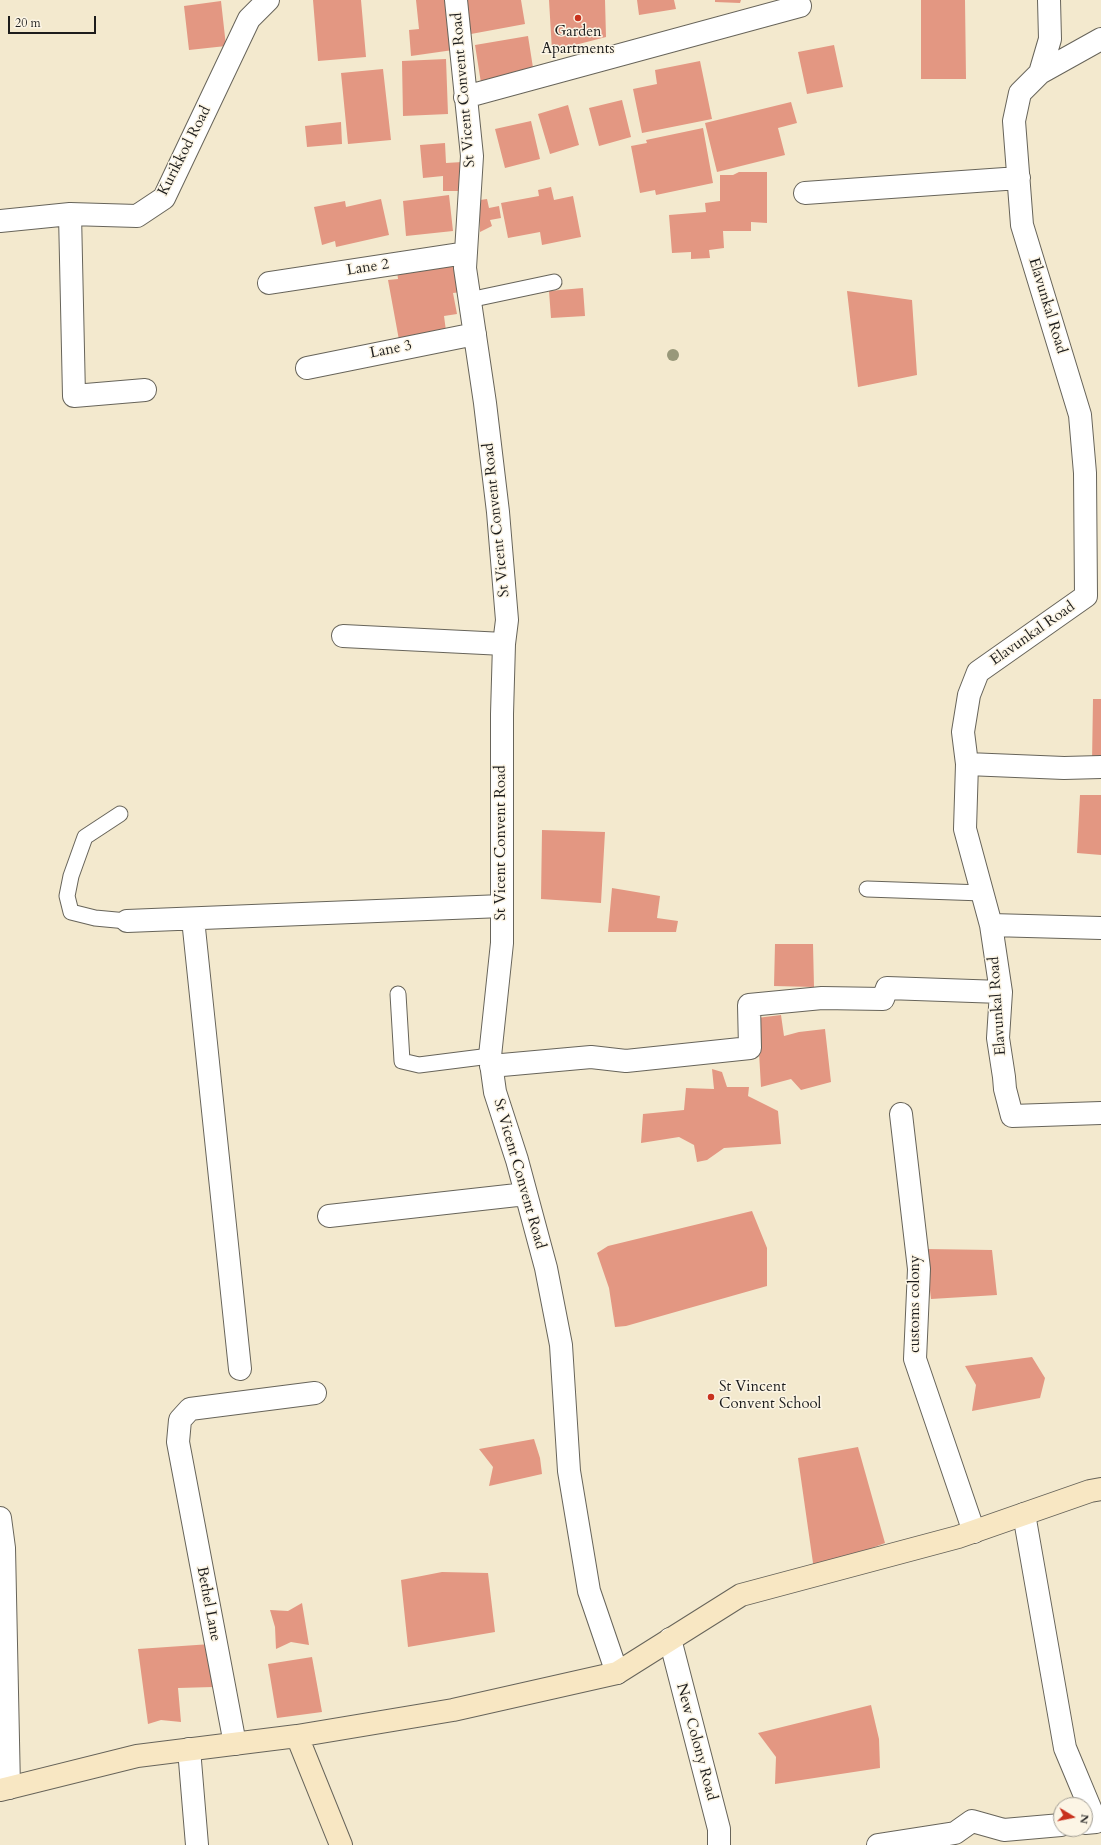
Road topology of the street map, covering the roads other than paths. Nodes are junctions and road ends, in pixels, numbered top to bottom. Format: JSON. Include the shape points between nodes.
{"nodes":[{"id":1,"x":268,"y":0,"type":"edge"},
{"id":2,"x":456,"y":0,"type":"edge"},
{"id":3,"x":1049,"y":0,"type":"edge"},
{"id":4,"x":800,"y":6,"type":"dead end"},
{"id":5,"x":1101,"y":39,"type":"edge"},
{"id":6,"x":1040,"y":73,"type":"junction"},
{"id":7,"x":465,"y":97,"type":"junction"},
{"id":8,"x":1019,"y":178,"type":"junction"},
{"id":9,"x":805,"y":193,"type":"dead end"},
{"id":10,"x":70,"y":214,"type":"junction"},
{"id":11,"x":0,"y":221,"type":"edge"},
{"id":12,"x":466,"y":253,"type":"junction"},
{"id":13,"x":554,"y":282,"type":"dead end"},
{"id":14,"x":269,"y":284,"type":"dead end"},
{"id":15,"x":469,"y":300,"type":"junction"},
{"id":16,"x":475,"y":334,"type":"junction"},
{"id":17,"x":307,"y":368,"type":"dead end"},
{"id":18,"x":145,"y":390,"type":"dead end"},
{"id":19,"x":1093,"y":596,"type":"edge"},
{"id":20,"x":343,"y":636,"type":"dead end"},
{"id":21,"x":504,"y":644,"type":"junction"},
{"id":22,"x":967,"y":764,"type":"junction"},
{"id":23,"x":1101,"y":767,"type":"edge"},
{"id":24,"x":120,"y":814,"type":"dead end"},
{"id":25,"x":867,"y":889,"type":"dead end"},
{"id":26,"x":983,"y":893,"type":"junction"},
{"id":27,"x":502,"y":906,"type":"junction"},
{"id":28,"x":193,"y":918,"type":"junction"},
{"id":29,"x":127,"y":921,"type":"joint"},
{"id":30,"x":991,"y":925,"type":"junction"},
{"id":31,"x":1101,"y":928,"type":"edge"},
{"id":32,"x":1001,"y":992,"type":"junction"},
{"id":33,"x":398,"y":994,"type":"dead end"},
{"id":34,"x":490,"y":1061,"type":"junction"},
{"id":35,"x":1101,"y":1113,"type":"edge"},
{"id":36,"x":901,"y":1114,"type":"dead end"},
{"id":37,"x":526,"y":1194,"type":"junction"},
{"id":38,"x":329,"y":1216,"type":"dead end"},
{"id":39,"x":240,"y":1369,"type":"dead end"},
{"id":40,"x":314,"y":1393,"type":"dead end"},
{"id":41,"x":1101,"y":1489,"type":"edge"},
{"id":42,"x":1024,"y":1514,"type":"junction"},
{"id":43,"x":0,"y":1518,"type":"edge"},
{"id":44,"x":974,"y":1532,"type":"junction"},
{"id":45,"x":670,"y":1639,"type":"junction"},
{"id":46,"x":617,"y":1673,"type":"junction"},
{"id":47,"x":297,"y":1736,"type":"junction"},
{"id":48,"x":235,"y":1744,"type":"junction"},
{"id":49,"x":189,"y":1749,"type":"junction"},
{"id":50,"x":4,"y":1789,"type":"edge"},
{"id":51,"x":1086,"y":1797,"type":"edge"},
{"id":52,"x":1093,"y":1815,"type":"edge"},
{"id":53,"x":1093,"y":1822,"type":"edge"},
{"id":54,"x":1053,"y":1826,"type":"edge"},
{"id":55,"x":197,"y":1845,"type":"edge"},
{"id":56,"x":341,"y":1845,"type":"edge"},
{"id":57,"x":719,"y":1845,"type":"edge"},
{"id":58,"x":878,"y":1845,"type":"edge"}],
"edges":[{"from":1,"to":10,"type":"street","name":"Kurikkod Road","via":[[249,19],[164,198],[137,216]]},
{"from":2,"to":7,"type":"street","name":"St Vicent Convent Road"},
{"from":3,"to":6,"type":"street","name":"Elavunkal Road","via":[[1050,39]]},
{"from":4,"to":7,"type":"street"},
{"from":5,"to":6,"type":"street"},
{"from":6,"to":8,"type":"street","name":"Elavunkal Road","via":[[1020,93],[1014,121]]},
{"from":7,"to":12,"type":"street","name":"St Vicent Convent Road","via":[[472,156]]},
{"from":8,"to":9,"type":"street"},
{"from":8,"to":19,"type":"street","name":"Elavunkal Road","via":[[1022,225],[1080,415]]},
{"from":10,"to":11,"type":"street","name":"Kurikkod Road"},
{"from":10,"to":18,"type":"street","via":[[74,396]]},
{"from":12,"to":14,"type":"street","name":"Lane 2"},
{"from":12,"to":15,"type":"street","name":"St Vicent Convent Road"},
{"from":13,"to":15,"type":"lane"},
{"from":15,"to":16,"type":"street","name":"St Vicent Convent Road"},
{"from":16,"to":17,"type":"street","name":"Lane 3"},
{"from":16,"to":21,"type":"street","name":"St Vicent Convent Road","via":[[498,512],[507,620]]},
{"from":19,"to":22,"type":"street","name":"Elavunkal Road","via":[[978,672],[969,695],[963,732]]},
{"from":20,"to":21,"type":"street"},
{"from":21,"to":27,"type":"street","name":"St Vicent Convent Road"},
{"from":22,"to":23,"type":"street"},
{"from":22,"to":26,"type":"street","name":"Elavunkal Road","via":[[965,829]]},
{"from":24,"to":29,"type":"lane","via":[[84,837],[67,896],[71,912],[95,918]]},
{"from":25,"to":26,"type":"lane"},
{"from":26,"to":30,"type":"street","name":"Elavunkal Road"},
{"from":27,"to":28,"type":"street"},
{"from":27,"to":34,"type":"street","name":"St Vicent Convent Road","via":[[502,943]]},
{"from":28,"to":29,"type":"street"},
{"from":28,"to":39,"type":"street"},
{"from":30,"to":31,"type":"street"},
{"from":30,"to":32,"type":"street","name":"Elavunkal Road"},
{"from":32,"to":34,"type":"street","via":[[887,988],[883,999],[822,998],[750,1006],[750,1048],[626,1061],[591,1057]]},
{"from":32,"to":35,"type":"street","name":"Elavunkal Road","via":[[998,1038],[1005,1089],[1012,1116]]},
{"from":33,"to":34,"type":"lane","via":[[402,1061],[419,1065]]},
{"from":34,"to":37,"type":"street","name":"St Vicent Convent Road","via":[[495,1092]]},
{"from":36,"to":44,"type":"street","name":"customs colony","via":[[919,1269],[915,1359]]},
{"from":37,"to":38,"type":"street"},
{"from":37,"to":46,"type":"street","name":"St Vicent Convent Road","via":[[546,1268],[561,1345],[569,1471],[589,1591]]},
{"from":40,"to":48,"type":"street","name":"Bethel Lane","via":[[190,1409],[180,1420],[178,1442]]},
{"from":41,"to":42,"type":"street"},
{"from":42,"to":44,"type":"street"},
{"from":42,"to":51,"type":"street","via":[[1065,1748]]},
{"from":43,"to":50,"type":"street","via":[[4,1548]]},
{"from":44,"to":45,"type":"street","via":[[742,1596]]},
{"from":45,"to":46,"type":"street"},
{"from":45,"to":57,"type":"street","name":"New Colony Road","via":[[719,1829]]},
{"from":46,"to":47,"type":"street","via":[[453,1710]]},
{"from":47,"to":48,"type":"street"},
{"from":47,"to":56,"type":"street"},
{"from":48,"to":49,"type":"street"},
{"from":49,"to":50,"type":"street","via":[[137,1756]]},
{"from":49,"to":55,"type":"street"},
{"from":52,"to":53,"type":"street","via":[[1096,1822]]},
{"from":54,"to":58,"type":"street","via":[[1004,1830],[972,1821],[955,1833]]}]}
